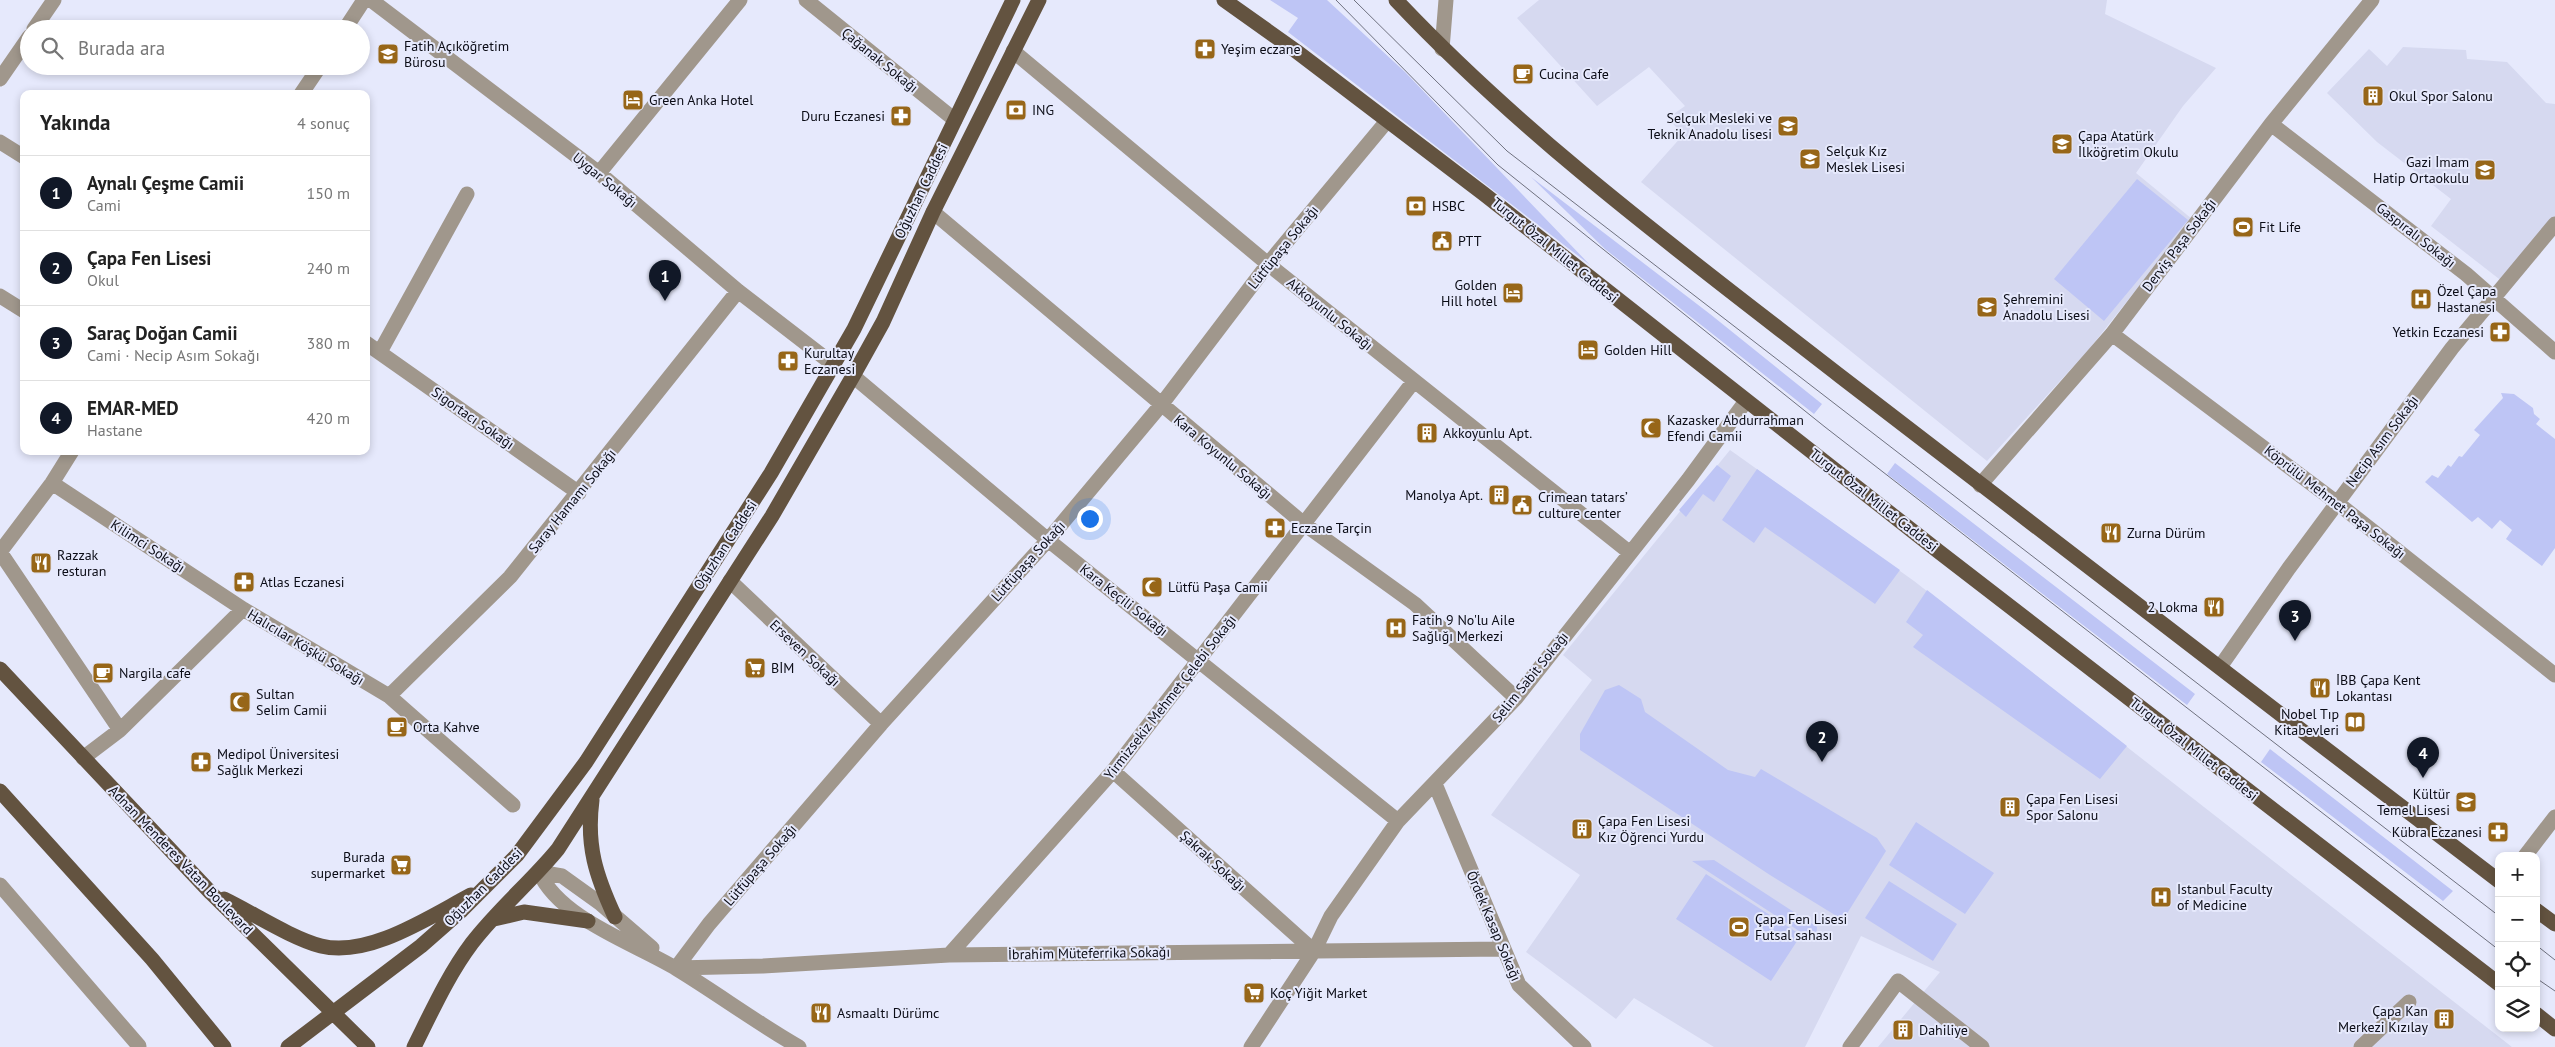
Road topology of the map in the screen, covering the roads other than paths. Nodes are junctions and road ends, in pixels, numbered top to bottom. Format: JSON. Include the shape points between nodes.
{"nodes":[{"id":1,"x":54,"y":0,"type":"edge"},
{"id":2,"x":364,"y":0,"type":"edge"},
{"id":3,"x":371,"y":0,"type":"edge"},
{"id":4,"x":740,"y":0,"type":"edge"},
{"id":5,"x":806,"y":0,"type":"edge"},
{"id":6,"x":1013,"y":0,"type":"edge"},
{"id":7,"x":1039,"y":0,"type":"edge"},
{"id":8,"x":1224,"y":0,"type":"edge"},
{"id":9,"x":1396,"y":0,"type":"edge"},
{"id":10,"x":1446,"y":0,"type":"edge"},
{"id":11,"x":2372,"y":0,"type":"edge"},
{"id":12,"x":40,"y":20,"type":"edge"},
{"id":13,"x":351,"y":20,"type":"edge"},
{"id":14,"x":1442,"y":49,"type":"junction"},
{"id":15,"x":20,"y":50,"type":"edge"},
{"id":16,"x":1013,"y":51,"type":"junction"},
{"id":17,"x":314,"y":75,"type":"edge"},
{"id":18,"x":0,"y":78,"type":"edge"},
{"id":19,"x":304,"y":90,"type":"edge"},
{"id":20,"x":955,"y":120,"type":"junction"},
{"id":21,"x":1387,"y":121,"type":"junction"},
{"id":22,"x":2271,"y":124,"type":"junction"},
{"id":23,"x":0,"y":142,"type":"edge"},
{"id":24,"x":20,"y":154,"type":"edge"},
{"id":25,"x":599,"y":173,"type":"junction"},
{"id":26,"x":467,"y":194,"type":"dead end"},
{"id":27,"x":916,"y":203,"type":"junction"},
{"id":28,"x":933,"y":212,"type":"junction"},
{"id":29,"x":2555,"y":224,"type":"edge"},
{"id":30,"x":1268,"y":264,"type":"junction"},
{"id":31,"x":738,"y":290,"type":"junction"},
{"id":32,"x":0,"y":296,"type":"edge"},
{"id":33,"x":2495,"y":297,"type":"junction"},
{"id":34,"x":20,"y":308,"type":"edge"},
{"id":35,"x":2112,"y":334,"type":"junction"},
{"id":36,"x":370,"y":346,"type":"edge"},
{"id":37,"x":380,"y":352,"type":"junction"},
{"id":38,"x":2555,"y":352,"type":"edge"},
{"id":39,"x":834,"y":365,"type":"junction"},
{"id":40,"x":853,"y":376,"type":"junction"},
{"id":41,"x":1414,"y":381,"type":"junction"},
{"id":42,"x":1746,"y":401,"type":"junction"},
{"id":43,"x":1161,"y":405,"type":"junction"},
{"id":44,"x":70,"y":455,"type":"edge"},
{"id":45,"x":52,"y":484,"type":"junction"},
{"id":46,"x":1980,"y":485,"type":"junction"},
{"id":47,"x":579,"y":493,"type":"junction"},
{"id":48,"x":2336,"y":502,"type":"junction"},
{"id":49,"x":1304,"y":524,"type":"junction"},
{"id":50,"x":1048,"y":540,"type":"junction"},
{"id":51,"x":0,"y":552,"type":"edge"},
{"id":52,"x":1629,"y":552,"type":"junction"},
{"id":53,"x":710,"y":568,"type":"junction"},
{"id":54,"x":730,"y":581,"type":"junction"},
{"id":55,"x":243,"y":609,"type":"junction"},
{"id":56,"x":1199,"y":660,"type":"junction"},
{"id":57,"x":2220,"y":667,"type":"junction"},
{"id":58,"x":0,"y":669,"type":"edge"},
{"id":59,"x":2555,"y":675,"type":"edge"},
{"id":60,"x":389,"y":696,"type":"junction"},
{"id":61,"x":1516,"y":698,"type":"junction"},
{"id":62,"x":881,"y":724,"type":"junction"},
{"id":63,"x":120,"y":730,"type":"junction"},
{"id":64,"x":83,"y":758,"type":"junction"},
{"id":65,"x":1113,"y":771,"type":"junction"},
{"id":66,"x":1435,"y":784,"type":"junction"},
{"id":67,"x":0,"y":791,"type":"edge"},
{"id":68,"x":592,"y":797,"type":"junction"},
{"id":69,"x":513,"y":805,"type":"dead end"},
{"id":70,"x":2555,"y":817,"type":"edge"},
{"id":71,"x":1398,"y":822,"type":"junction"},
{"id":72,"x":2528,"y":852,"type":"edge"},
{"id":73,"x":517,"y":855,"type":"junction"},
{"id":74,"x":539,"y":872,"type":"junction"},
{"id":75,"x":2495,"y":878,"type":"edge"},
{"id":76,"x":0,"y":884,"type":"edge"},
{"id":77,"x":484,"y":888,"type":"junction"},
{"id":78,"x":212,"y":893,"type":"junction"},
{"id":79,"x":2540,"y":913,"type":"edge"},
{"id":80,"x":615,"y":917,"type":"junction"},
{"id":81,"x":490,"y":920,"type":"junction"},
{"id":82,"x":588,"y":921,"type":"junction"},
{"id":83,"x":2555,"y":924,"type":"edge"},
{"id":84,"x":1504,"y":950,"type":"junction"},
{"id":85,"x":1314,"y":952,"type":"junction"},
{"id":86,"x":949,"y":955,"type":"junction"},
{"id":87,"x":676,"y":968,"type":"junction"},
{"id":88,"x":2495,"y":981,"type":"edge"},
{"id":89,"x":2409,"y":1002,"type":"dead end"},
{"id":90,"x":431,"y":1013,"type":"junction"},
{"id":91,"x":332,"y":1014,"type":"junction"},
{"id":92,"x":2540,"y":1017,"type":"edge"},
{"id":93,"x":2555,"y":1028,"type":"edge"},
{"id":94,"x":139,"y":1046,"type":"edge"},
{"id":95,"x":224,"y":1047,"type":"edge"},
{"id":96,"x":288,"y":1047,"type":"edge"},
{"id":97,"x":368,"y":1047,"type":"edge"},
{"id":98,"x":414,"y":1047,"type":"edge"},
{"id":99,"x":427,"y":1047,"type":"edge"},
{"id":100,"x":799,"y":1047,"type":"edge"},
{"id":101,"x":1251,"y":1047,"type":"edge"},
{"id":102,"x":1584,"y":1047,"type":"edge"},
{"id":103,"x":1850,"y":1047,"type":"edge"},
{"id":104,"x":1982,"y":1047,"type":"edge"},
{"id":105,"x":2361,"y":1047,"type":"edge"}],
"edges":[{"from":1,"to":12,"type":"street"},
{"from":2,"to":13,"type":"street"},
{"from":3,"to":25,"type":"street","name":"Uygar Sokağı"},
{"from":4,"to":25,"type":"street"},
{"from":5,"to":20,"type":"street","name":"Çağanak Sokağı"},
{"from":6,"to":20,"type":"main road","name":"Oğuzhan Caddesi"},
{"from":7,"to":16,"type":"main road","name":"Oğuzhan Caddesi"},
{"from":8,"to":21,"type":"main road","name":"Turgut Özal Millet Caddesi"},
{"from":9,"to":14,"type":"main road"},
{"from":10,"to":14,"type":"street"},
{"from":11,"to":22,"type":"street","name":"Derviş Paşa Sokağı"},
{"from":14,"to":46,"type":"main road","via":[[1669,243]]},
{"from":15,"to":18,"type":"street"},
{"from":16,"to":28,"type":"main road","name":"Oğuzhan Caddesi"},
{"from":16,"to":30,"type":"street","name":"Akkoyunlu Sokağı"},
{"from":17,"to":19,"type":"street"},
{"from":20,"to":27,"type":"main road","name":"Oğuzhan Caddesi"},
{"from":21,"to":30,"type":"street","name":"Lütfüpaşa Sokağı"},
{"from":21,"to":42,"type":"main road","name":"Turgut Özal Millet Caddesi"},
{"from":22,"to":33,"type":"street","name":"Gaspıralı Sokağı"},
{"from":22,"to":35,"type":"street","name":"Derviş Paşa Sokağı"},
{"from":23,"to":24,"type":"street"},
{"from":25,"to":31,"type":"street","name":"Uygar Sokağı"},
{"from":26,"to":37,"type":"street"},
{"from":27,"to":28,"type":"main road"},
{"from":27,"to":39,"type":"main road","name":"Oğuzhan Caddesi"},
{"from":28,"to":40,"type":"main road","name":"Oğuzhan Caddesi","via":[[883,322]]},
{"from":28,"to":43,"type":"street","name":"Kara Koyunlu Sokağı"},
{"from":29,"to":33,"type":"street","name":"Necip Asım Sokağı"},
{"from":30,"to":41,"type":"street","name":"Akkoyunlu Sokağı"},
{"from":30,"to":43,"type":"street","name":"Lütfüpaşa Sokağı"},
{"from":31,"to":39,"type":"street","name":"Uygar Sokağı"},
{"from":31,"to":47,"type":"street","name":"Saray Hamamı Sokağı"},
{"from":32,"to":34,"type":"street"},
{"from":33,"to":38,"type":"street","name":"Gaspıralı Sokağı"},
{"from":33,"to":48,"type":"street","name":"Necip Asım Sokağı","via":[[2452,348]]},
{"from":35,"to":46,"type":"street","name":"Derviş Paşa Sokağı"},
{"from":35,"to":48,"type":"street","name":"Köprülü Mehmet Paşa Sokağı"},
{"from":36,"to":37,"type":"street","name":"Sigortacı Sokağı"},
{"from":37,"to":47,"type":"street","name":"Sigortacı Sokağı"},
{"from":39,"to":40,"type":"main road"},
{"from":39,"to":53,"type":"main road","name":"Oğuzhan Caddesi","via":[[772,473]]},
{"from":40,"to":50,"type":"street","name":"Kara Keçili Sokağı"},
{"from":40,"to":54,"type":"main road","name":"Oğuzhan Caddesi","via":[[792,483]]},
{"from":41,"to":49,"type":"street","name":"Yirmizsekiz Mehmet Çelebi Sokağı"},
{"from":41,"to":52,"type":"street","name":"Akkoyunlu Sokağı"},
{"from":42,"to":52,"type":"street","name":"Selim Sabit Sokağı","via":[[1688,480]]},
{"from":42,"to":88,"type":"main road","name":"Turgut Özal Millet Caddesi"},
{"from":43,"to":49,"type":"street","name":"Kara Koyunlu Sokağı"},
{"from":43,"to":50,"type":"street","name":"Lütfüpaşa Sokağı"},
{"from":44,"to":45,"type":"street"},
{"from":45,"to":51,"type":"street"},
{"from":45,"to":55,"type":"street","name":"Kilimci Sokağı"},
{"from":46,"to":57,"type":"main road"},
{"from":47,"to":60,"type":"street","name":"Saray Hamamı Sokağı","via":[[510,577]]},
{"from":48,"to":57,"type":"street","name":"Necip Asım Sokağı"},
{"from":48,"to":59,"type":"street","name":"Köprülü Mehmet Paşa Sokağı"},
{"from":49,"to":56,"type":"street","name":"Yirmizsekiz Mehmet Çelebi Sokağı"},
{"from":49,"to":61,"type":"street","name":"Kara Koyunlu Sokağı","via":[[1415,604]]},
{"from":50,"to":56,"type":"street","name":"Kara Keçili Sokağı"},
{"from":50,"to":62,"type":"street","name":"Lütfüpaşa Sokağı"},
{"from":51,"to":63,"type":"street"},
{"from":52,"to":61,"type":"street","name":"Selim Sabit Sokağı"},
{"from":53,"to":54,"type":"main road"},
{"from":53,"to":73,"type":"main road","name":"Oğuzhan Caddesi","via":[[586,762]]},
{"from":54,"to":62,"type":"street","name":"Erseven Sokağı"},
{"from":54,"to":68,"type":"main road","name":"Oğuzhan Caddesi"},
{"from":55,"to":60,"type":"street","name":"Halıcılar Köşkü Sokağı"},
{"from":55,"to":63,"type":"street","name":"Halıcılar Köşkü Sokağı"},
{"from":56,"to":65,"type":"street","name":"Yirmizsekiz Mehmet Çelebi Sokağı"},
{"from":56,"to":71,"type":"street","name":"Kara Keçili Sokağı"},
{"from":57,"to":75,"type":"main road"},
{"from":58,"to":64,"type":"main road","name":"Adnan Menderes Vatan Boulevard"},
{"from":60,"to":69,"type":"street","name":"Halıcılar Köşkü Sokağı"},
{"from":61,"to":66,"type":"street","name":"Selim Sabit Sokağı"},
{"from":62,"to":87,"type":"street","name":"Lütfüpaşa Sokağı","via":[[709,924]]},
{"from":63,"to":64,"type":"street","name":"Halıcılar Köşkü Sokağı"},
{"from":64,"to":78,"type":"main road","name":"Adnan Menderes Vatan Boulevard"},
{"from":65,"to":85,"type":"street","name":"Şakrak Sokağı"},
{"from":65,"to":86,"type":"street","name":"Yirmizsekiz Mehmet Çelebi Sokağı"},
{"from":66,"to":71,"type":"street","name":"Selim Sabit Sokağı"},
{"from":66,"to":84,"type":"street","name":"Ördek Kasap Sokağı"},
{"from":67,"to":95,"type":"main road","via":[[152,958]]},
{"from":68,"to":74,"type":"main road","name":"Oğuzhan Caddesi"},
{"from":68,"to":80,"type":"main road","via":[[589,827],[592,855],[600,885]]},
{"from":70,"to":72,"type":"street"},
{"from":71,"to":85,"type":"street","name":"Selim Sabit Sokağı","via":[[1331,916]]},
{"from":73,"to":74,"type":"main road"},
{"from":73,"to":77,"type":"main road","name":"Oğuzhan Caddesi"},
{"from":74,"to":80,"type":"street","via":[[562,876]]},
{"from":74,"to":81,"type":"main road","name":"Oğuzhan Caddesi"},
{"from":74,"to":82,"type":"street","via":[[551,892]]},
{"from":76,"to":94,"type":"street"},
{"from":77,"to":78,"type":"main road","via":[[399,934],[372,943],[344,947],[322,946],[307,940]]},
{"from":77,"to":91,"type":"main road","name":"Oğuzhan Caddesi","via":[[421,946]]},
{"from":78,"to":91,"type":"main road","name":"Adnan Menderes Vatan Boulevard"},
{"from":79,"to":83,"type":"main road"},
{"from":80,"to":87,"type":"street"},
{"from":81,"to":82,"type":"main road","via":[[524,912]]},
{"from":81,"to":90,"type":"main road","name":"Oğuzhan Caddesi","via":[[458,964]]},
{"from":82,"to":87,"type":"street"},
{"from":84,"to":85,"type":"street","name":"İbrahim Müteferrika Sokağı"},
{"from":84,"to":102,"type":"street","name":"Ördek Kasap Sokağı","via":[[1519,985]]},
{"from":85,"to":86,"type":"street","name":"İbrahim Müteferrika Sokağı"},
{"from":85,"to":101,"type":"street","name":"Selim Sabit Sokağı"},
{"from":86,"to":87,"type":"street","name":"İbrahim Müteferrika Sokağı"},
{"from":87,"to":100,"type":"street"},
{"from":89,"to":105,"type":"street"},
{"from":90,"to":98,"type":"main road","name":"Oğuzhan Caddesi"},
{"from":90,"to":99,"type":"main road"},
{"from":91,"to":96,"type":"main road","name":"Oğuzhan Caddesi"},
{"from":91,"to":97,"type":"main road","name":"Adnan Menderes Vatan Boulevard"},
{"from":92,"to":93,"type":"main road"},
{"from":103,"to":104,"type":"street","via":[[1898,981]]}]}
